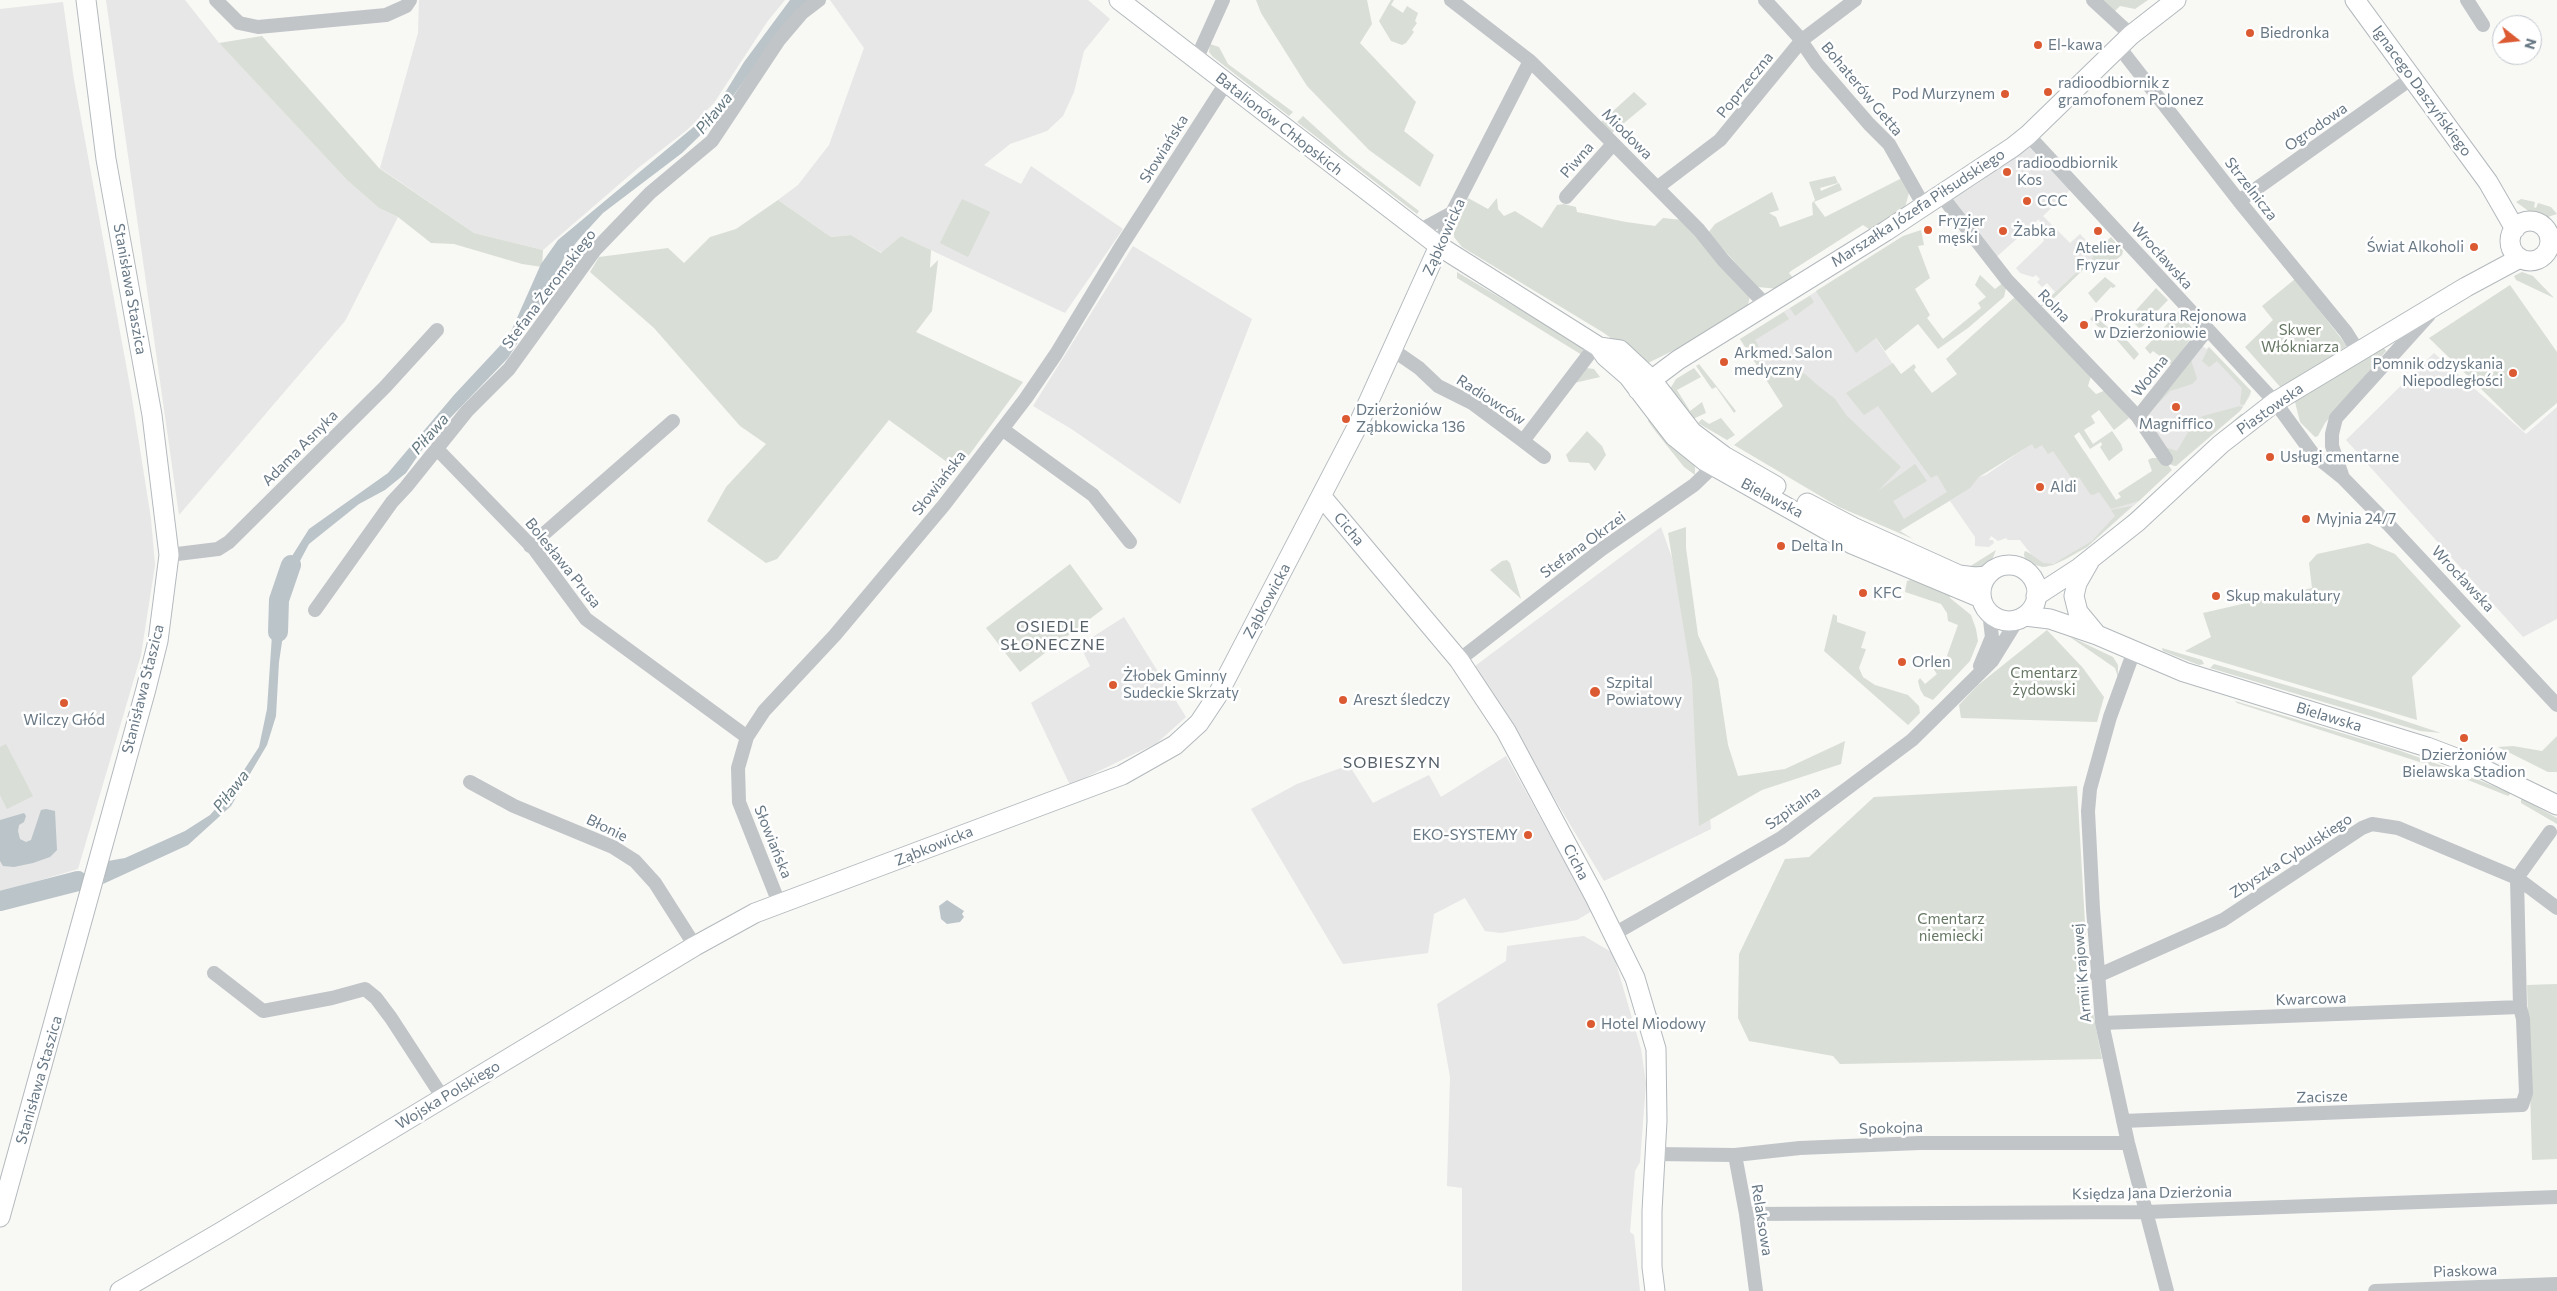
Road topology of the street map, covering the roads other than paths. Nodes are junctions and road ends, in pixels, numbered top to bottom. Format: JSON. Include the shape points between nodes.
{"nodes":[{"id":1,"x":86,"y":0,"type":"edge"},
{"id":2,"x":216,"y":0,"type":"edge"},
{"id":3,"x":410,"y":0,"type":"edge"},
{"id":4,"x":819,"y":0,"type":"edge"},
{"id":5,"x":1119,"y":0,"type":"edge"},
{"id":6,"x":1223,"y":0,"type":"edge"},
{"id":7,"x":1451,"y":0,"type":"edge"},
{"id":8,"x":1765,"y":0,"type":"edge"},
{"id":9,"x":1855,"y":0,"type":"edge"},
{"id":10,"x":2093,"y":0,"type":"edge"},
{"id":11,"x":2176,"y":0,"type":"edge"},
{"id":12,"x":2355,"y":0,"type":"edge"},
{"id":13,"x":2467,"y":0,"type":"edge"},
{"id":14,"x":2483,"y":25,"type":"dead end"},
{"id":15,"x":1802,"y":40,"type":"junction"},
{"id":16,"x":2125,"y":41,"type":"junction"},
{"id":17,"x":1196,"y":60,"type":"junction"},
{"id":18,"x":1530,"y":61,"type":"junction"},
{"id":19,"x":2412,"y":78,"type":"junction"},
{"id":20,"x":1226,"y":83,"type":"junction"},
{"id":21,"x":2028,"y":135,"type":"junction"},
{"id":22,"x":1613,"y":144,"type":"junction"},
{"id":23,"x":1658,"y":187,"type":"junction"},
{"id":24,"x":1941,"y":196,"type":"junction"},
{"id":25,"x":1566,"y":197,"type":"dead end"},
{"id":26,"x":2239,"y":201,"type":"junction"},
{"id":27,"x":1924,"y":206,"type":"junction"},
{"id":28,"x":1452,"y":213,"type":"junction"},
{"id":29,"x":1419,"y":231,"type":"junction"},
{"id":30,"x":2535,"y":234,"type":"edge"},
{"id":31,"x":1439,"y":246,"type":"junction"},
{"id":32,"x":2441,"y":302,"type":"junction"},
{"id":33,"x":1766,"y":305,"type":"junction"},
{"id":34,"x":437,"y":330,"type":"dead end"},
{"id":35,"x":2208,"y":332,"type":"junction"},
{"id":36,"x":1597,"y":346,"type":"junction"},
{"id":37,"x":1393,"y":350,"type":"junction"},
{"id":38,"x":2358,"y":351,"type":"junction"},
{"id":39,"x":1644,"y":384,"type":"junction"},
{"id":40,"x":2275,"y":402,"type":"junction"},
{"id":41,"x":2138,"y":417,"type":"junction"},
{"id":42,"x":673,"y":421,"type":"dead end"},
{"id":43,"x":1002,"y":429,"type":"junction"},
{"id":44,"x":1523,"y":441,"type":"junction"},
{"id":45,"x":438,"y":450,"type":"junction"},
{"id":46,"x":1544,"y":457,"type":"dead end"},
{"id":47,"x":2166,"y":458,"type":"dead end"},
{"id":48,"x":1719,"y":461,"type":"junction"},
{"id":49,"x":2344,"y":478,"type":"junction"},
{"id":50,"x":1322,"y":497,"type":"junction"},
{"id":51,"x":1803,"y":508,"type":"junction"},
{"id":52,"x":1130,"y":542,"type":"dead end"},
{"id":53,"x":530,"y":546,"type":"junction"},
{"id":54,"x":169,"y":554,"type":"junction"},
{"id":55,"x":2093,"y":556,"type":"junction"},
{"id":56,"x":2029,"y":574,"type":"junction"},
{"id":57,"x":1987,"y":576,"type":"junction"},
{"id":58,"x":2036,"y":598,"type":"junction"},
{"id":59,"x":1985,"y":605,"type":"junction"},
{"id":60,"x":315,"y":610,"type":"dead end"},
{"id":61,"x":2021,"y":618,"type":"junction"},
{"id":62,"x":2097,"y":635,"type":"junction"},
{"id":63,"x":2134,"y":651,"type":"junction"},
{"id":64,"x":1460,"y":660,"type":"junction"},
{"id":65,"x":1970,"y":681,"type":"junction"},
{"id":66,"x":2557,"y":705,"type":"edge"},
{"id":67,"x":747,"y":737,"type":"junction"},
{"id":68,"x":470,"y":782,"type":"dead end"},
{"id":69,"x":2557,"y":805,"type":"edge"},
{"id":70,"x":2550,"y":832,"type":"dead end"},
{"id":71,"x":2518,"y":878,"type":"junction"},
{"id":72,"x":779,"y":903,"type":"junction"},
{"id":73,"x":2557,"y":908,"type":"edge"},
{"id":74,"x":1614,"y":934,"type":"junction"},
{"id":75,"x":695,"y":946,"type":"junction"},
{"id":76,"x":214,"y":973,"type":"dead end"},
{"id":77,"x":2097,"y":976,"type":"junction"},
{"id":78,"x":2520,"y":1007,"type":"junction"},
{"id":79,"x":2102,"y":1024,"type":"junction"},
{"id":80,"x":443,"y":1098,"type":"junction"},
{"id":81,"x":2123,"y":1121,"type":"junction"},
{"id":82,"x":2128,"y":1142,"type":"junction"},
{"id":83,"x":1655,"y":1154,"type":"junction"},
{"id":84,"x":1735,"y":1155,"type":"junction"},
{"id":85,"x":2557,"y":1197,"type":"edge"},
{"id":86,"x":2146,"y":1212,"type":"junction"},
{"id":87,"x":1746,"y":1214,"type":"junction"},
{"id":88,"x":0,"y":1217,"type":"edge"},
{"id":89,"x":2557,"y":1284,"type":"edge"},
{"id":90,"x":120,"y":1291,"type":"edge"},
{"id":91,"x":1655,"y":1291,"type":"edge"},
{"id":92,"x":1756,"y":1291,"type":"edge"},
{"id":93,"x":2167,"y":1291,"type":"edge"},
{"id":94,"x":2375,"y":1291,"type":"edge"}],
"edges":[{"from":1,"to":54,"type":"street","name":"Stanisława Staszica","via":[[106,158],[152,415]]},
{"from":2,"to":3,"type":"street","via":[[239,23],[258,27],[386,15],[406,6]]},
{"from":4,"to":45,"type":"street","name":"Stefana Żeromskiego","via":[[802,13],[779,40],[712,141],[650,193],[595,250],[509,369],[468,411]]},
{"from":5,"to":17,"type":"street","name":"Batalionów Chłopskich"},
{"from":6,"to":17,"type":"street"},
{"from":7,"to":18,"type":"street","name":"Miodowa"},
{"from":8,"to":15,"type":"street","name":"Bohaterów Getta"},
{"from":9,"to":15,"type":"street","name":"Poprzeczna"},
{"from":10,"to":16,"type":"street","name":"Strzelnicza"},
{"from":11,"to":16,"type":"street","name":"Marszałka Józefa Piłsudskiego"},
{"from":12,"to":19,"type":"street","name":"Ignacego Daszyńskiego"},
{"from":13,"to":14,"type":"street"},
{"from":15,"to":23,"type":"street","name":"Poprzeczna","via":[[1720,140]]},
{"from":15,"to":27,"type":"street","name":"Bohaterów Getta","via":[[1817,64],[1889,144]]},
{"from":16,"to":21,"type":"street","name":"Marszałka Józefa Piłsudskiego"},
{"from":16,"to":26,"type":"street","name":"Strzelnicza"},
{"from":17,"to":20,"type":"street","name":"Batalionów Chłopskich"},
{"from":18,"to":22,"type":"street","name":"Miodowa"},
{"from":18,"to":28,"type":"street","name":"Ząbkowicka"},
{"from":19,"to":26,"type":"street","name":"Ogrodowa"},
{"from":19,"to":30,"type":"street","name":"Ignacego Daszyńskiego","via":[[2488,182]]},
{"from":20,"to":29,"type":"street","name":"Batalionów Chłopskich"},
{"from":20,"to":43,"type":"street","name":"Słowiańska","via":[[1056,354]]},
{"from":21,"to":24,"type":"street","name":"Marszałka Józefa Piłsudskiego"},
{"from":21,"to":35,"type":"street","name":"Wrocławska"},
{"from":22,"to":23,"type":"street","name":"Miodowa"},
{"from":22,"to":25,"type":"street","name":"Piwna"},
{"from":23,"to":33,"type":"street","name":"Miodowa"},
{"from":24,"to":27,"type":"street","name":"Marszałka Józefa Piłsudskiego"},
{"from":24,"to":41,"type":"street","name":"Rolna","via":[[2006,280]]},
{"from":26,"to":38,"type":"street","name":"Strzelnicza"},
{"from":27,"to":33,"type":"street","name":"Marszałka Józefa Piłsudskiego"},
{"from":28,"to":29,"type":"street"},
{"from":28,"to":31,"type":"street","name":"Ząbkowicka"},
{"from":29,"to":31,"type":"street","name":"Batalionów Chłopskich"},
{"from":30,"to":32,"type":"street","name":"Piastowska"},
{"from":31,"to":36,"type":"street","name":"Bielawska"},
{"from":31,"to":37,"type":"street","name":"Ząbkowicka"},
{"from":32,"to":38,"type":"street","name":"Piastowska"},
{"from":32,"to":49,"type":"street","name":"Wrocławska","via":[[2336,418],[2332,446]]},
{"from":33,"to":39,"type":"street","name":"Marszałka Józefa Piłsudskiego"},
{"from":34,"to":54,"type":"street","name":"Adama Asnyka","via":[[230,542],[218,549]]},
{"from":35,"to":40,"type":"street","name":"Wrocławska"},
{"from":35,"to":41,"type":"street","name":"Wodna"},
{"from":36,"to":39,"type":"street","name":"Bielawska"},
{"from":36,"to":44,"type":"street","name":"Radiowców"},
{"from":37,"to":44,"type":"street","name":"Radiowców","via":[[1438,386],[1472,403]]},
{"from":37,"to":50,"type":"street","name":"Ząbkowicka"},
{"from":38,"to":40,"type":"street","name":"Piastowska"},
{"from":39,"to":48,"type":"street","name":"Bielawska"},
{"from":40,"to":49,"type":"street","name":"Wrocławska","via":[[2313,454]]},
{"from":40,"to":55,"type":"street","name":"Piastowska","via":[[2221,444],[2137,522]]},
{"from":41,"to":47,"type":"street","name":"Rolna"},
{"from":42,"to":53,"type":"street"},
{"from":43,"to":52,"type":"street","via":[[1093,495]]},
{"from":43,"to":67,"type":"street","name":"Słowiańska","via":[[940,510],[835,634],[764,711]]},
{"from":44,"to":46,"type":"street"},
{"from":45,"to":53,"type":"street","name":"Bolesława Prusa"},
{"from":45,"to":60,"type":"street","name":"Stefana Żeromskiego","via":[[392,502]]},
{"from":48,"to":51,"type":"street","name":"Bielawska"},
{"from":48,"to":64,"type":"street","name":"Stefana Okrzei","via":[[1694,485],[1591,557]]},
{"from":49,"to":66,"type":"street","name":"Wrocławska"},
{"from":50,"to":64,"type":"street","name":"Cicha"},
{"from":50,"to":72,"type":"street","name":"Ząbkowicka","via":[[1217,696],[1199,723],[1175,745],[1122,774]]},
{"from":51,"to":57,"type":"street","name":"Bielawska","via":[[1959,575]]},
{"from":51,"to":59,"type":"street","name":"Bielawska","via":[[1852,544]]},
{"from":53,"to":67,"type":"street","name":"Bolesława Prusa","via":[[586,619]]},
{"from":54,"to":88,"type":"street","name":"Stanisława Staszica","via":[[158,641],[146,689]]},
{"from":55,"to":56,"type":"street","name":"Piastowska","via":[[2051,574]]},
{"from":55,"to":58,"type":"street","name":"Piastowska"},
{"from":55,"to":62,"type":"street","via":[[2077,583],[2074,596],[2078,612]]},
{"from":56,"to":57,"type":"street","via":[[2007,565]]},
{"from":56,"to":58,"type":"street","via":[[2036,588]]},
{"from":57,"to":59,"type":"street","via":[[1981,591]]},
{"from":58,"to":61,"type":"street"},
{"from":58,"to":62,"type":"street","name":"Bielawska"},
{"from":59,"to":61,"type":"street","via":[[2002,620]]},
{"from":59,"to":65,"type":"street","name":"Szpitalna","via":[[1992,637],[1985,658]]},
{"from":61,"to":62,"type":"street","name":"Bielawska","via":[[2050,619]]},
{"from":61,"to":65,"type":"street","name":"Szpitalna","via":[[1992,661]]},
{"from":62,"to":63,"type":"street","name":"Bielawska"},
{"from":63,"to":69,"type":"street","name":"Bielawska","via":[[2184,672],[2456,757]]},
{"from":63,"to":77,"type":"street","name":"Armii Krajowej","via":[[2110,717],[2090,789],[2088,811]]},
{"from":64,"to":74,"type":"street","name":"Cicha","via":[[1506,731]]},
{"from":65,"to":74,"type":"street","name":"Szpitalna","via":[[1912,740],[1781,838]]},
{"from":67,"to":72,"type":"street","name":"Słowiańska","via":[[738,768],[739,802]]},
{"from":68,"to":75,"type":"street","name":"Błonie","via":[[505,802],[613,847],[635,861],[655,883]]},
{"from":70,"to":71,"type":"street"},
{"from":71,"to":73,"type":"street","name":"Zbyszka Cybulskiego"},
{"from":71,"to":77,"type":"street","name":"Zbyszka Cybulskiego","via":[[2398,828],[2372,824],[2223,920]]},
{"from":71,"to":78,"type":"street"},
{"from":72,"to":75,"type":"street","name":"Wojska Polskiego"},
{"from":74,"to":83,"type":"street","name":"Cicha","via":[[1634,978],[1656,1049]]},
{"from":75,"to":80,"type":"street","name":"Wojska Polskiego"},
{"from":76,"to":80,"type":"street","via":[[263,1011],[365,989],[376,998]]},
{"from":77,"to":79,"type":"street","name":"Armii Krajowej"},
{"from":78,"to":79,"type":"street","name":"Kwarcowa"},
{"from":78,"to":81,"type":"street","name":"Zacisze","via":[[2524,1018],[2526,1093],[2522,1104]]},
{"from":79,"to":81,"type":"street","name":"Armii Krajowej"},
{"from":80,"to":90,"type":"street","name":"Wojska Polskiego"},
{"from":81,"to":82,"type":"street","name":"Armii Krajowej"},
{"from":82,"to":84,"type":"street","name":"Spokojna","via":[[1919,1143],[1800,1148]]},
{"from":82,"to":86,"type":"street","name":"Armii Krajowej"},
{"from":83,"to":84,"type":"street","name":"Spokojna"},
{"from":83,"to":91,"type":"street","name":"Cicha","via":[[1652,1211]]},
{"from":84,"to":87,"type":"street","name":"Relaksowa"},
{"from":85,"to":86,"type":"street","name":"Księdza Jana Dzierżonia"},
{"from":86,"to":87,"type":"street","name":"Księdza Jana Dzierżonia"},
{"from":86,"to":93,"type":"street","name":"Armii Krajowej"},
{"from":87,"to":92,"type":"street","name":"Relaksowa"},
{"from":89,"to":94,"type":"street","name":"Piaskowa"}]}
